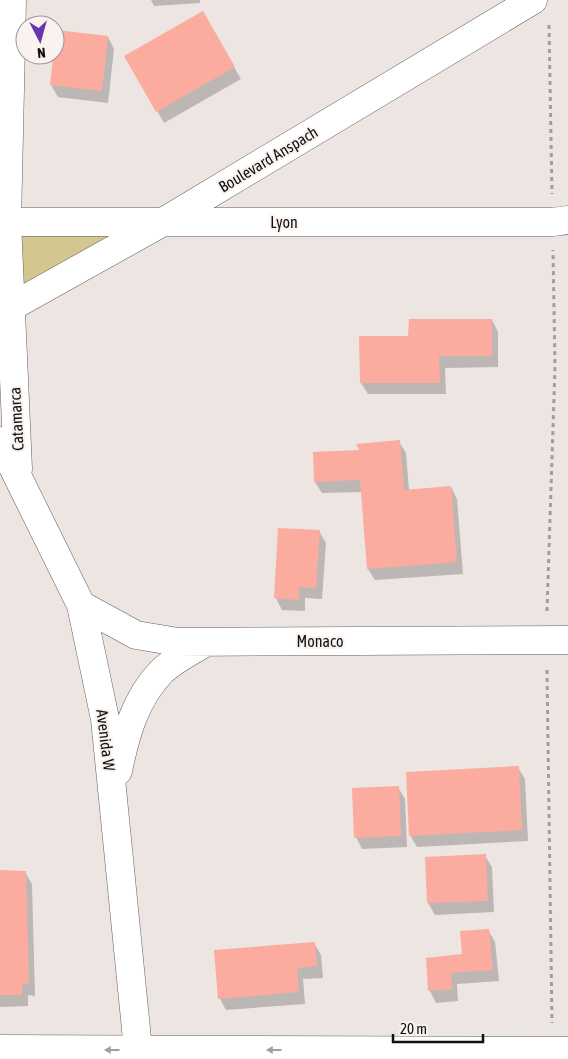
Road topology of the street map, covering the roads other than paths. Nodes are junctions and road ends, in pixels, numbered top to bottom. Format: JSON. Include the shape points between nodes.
{"nodes":[{"id":1,"x":12,"y":0,"type":"edge"},
{"id":2,"x":541,"y":10,"type":"edge"},
{"id":3,"x":560,"y":221,"type":"edge"},
{"id":4,"x":4,"y":222,"type":"edge"},
{"id":5,"x":163,"y":222,"type":"junction"},
{"id":6,"x":5,"y":310,"type":"edge"},
{"id":7,"x":0,"y":441,"type":"edge"},
{"id":8,"x":18,"y":478,"type":"junction"},
{"id":9,"x":81,"y":605,"type":"junction"},
{"id":10,"x":557,"y":640,"type":"edge"},
{"id":11,"x":206,"y":642,"type":"junction"},
{"id":12,"x":113,"y":795,"type":"junction"},
{"id":13,"x":0,"y":1049,"type":"edge"},
{"id":14,"x":560,"y":1051,"type":"edge"},
{"id":15,"x":139,"y":1054,"type":"edge"}],
"edges":[{"from":1,"to":4,"type":"street","name":"Catamarca"},
{"from":2,"to":5,"type":"street","name":"Boulevard Anspach"},
{"from":3,"to":5,"type":"street","name":"Lyon"},
{"from":4,"to":5,"type":"street","name":"Lyon"},
{"from":4,"to":6,"type":"street","name":"Catamarca"},
{"from":5,"to":6,"type":"street","name":"Boulevard Anspach"},
{"from":6,"to":8,"type":"street","name":"Catamarca"},
{"from":7,"to":8,"type":"street","name":"Avenida W"},
{"from":8,"to":9,"type":"street","name":"Avenida W"},
{"from":9,"to":11,"type":"street","name":"Monaco","via":[[136,635],[178,642]]},
{"from":9,"to":12,"type":"street","name":"Avenida W","via":[[105,719]]},
{"from":10,"to":11,"type":"street","name":"Monaco"},
{"from":11,"to":12,"type":"street","via":[[162,672],[140,702],[125,736]]},
{"from":12,"to":15,"type":"street","name":"Avenida W"},
{"from":15,"to":13,"type":"street","one_way":true},
{"from":14,"to":15,"type":"street","one_way":true}]}
